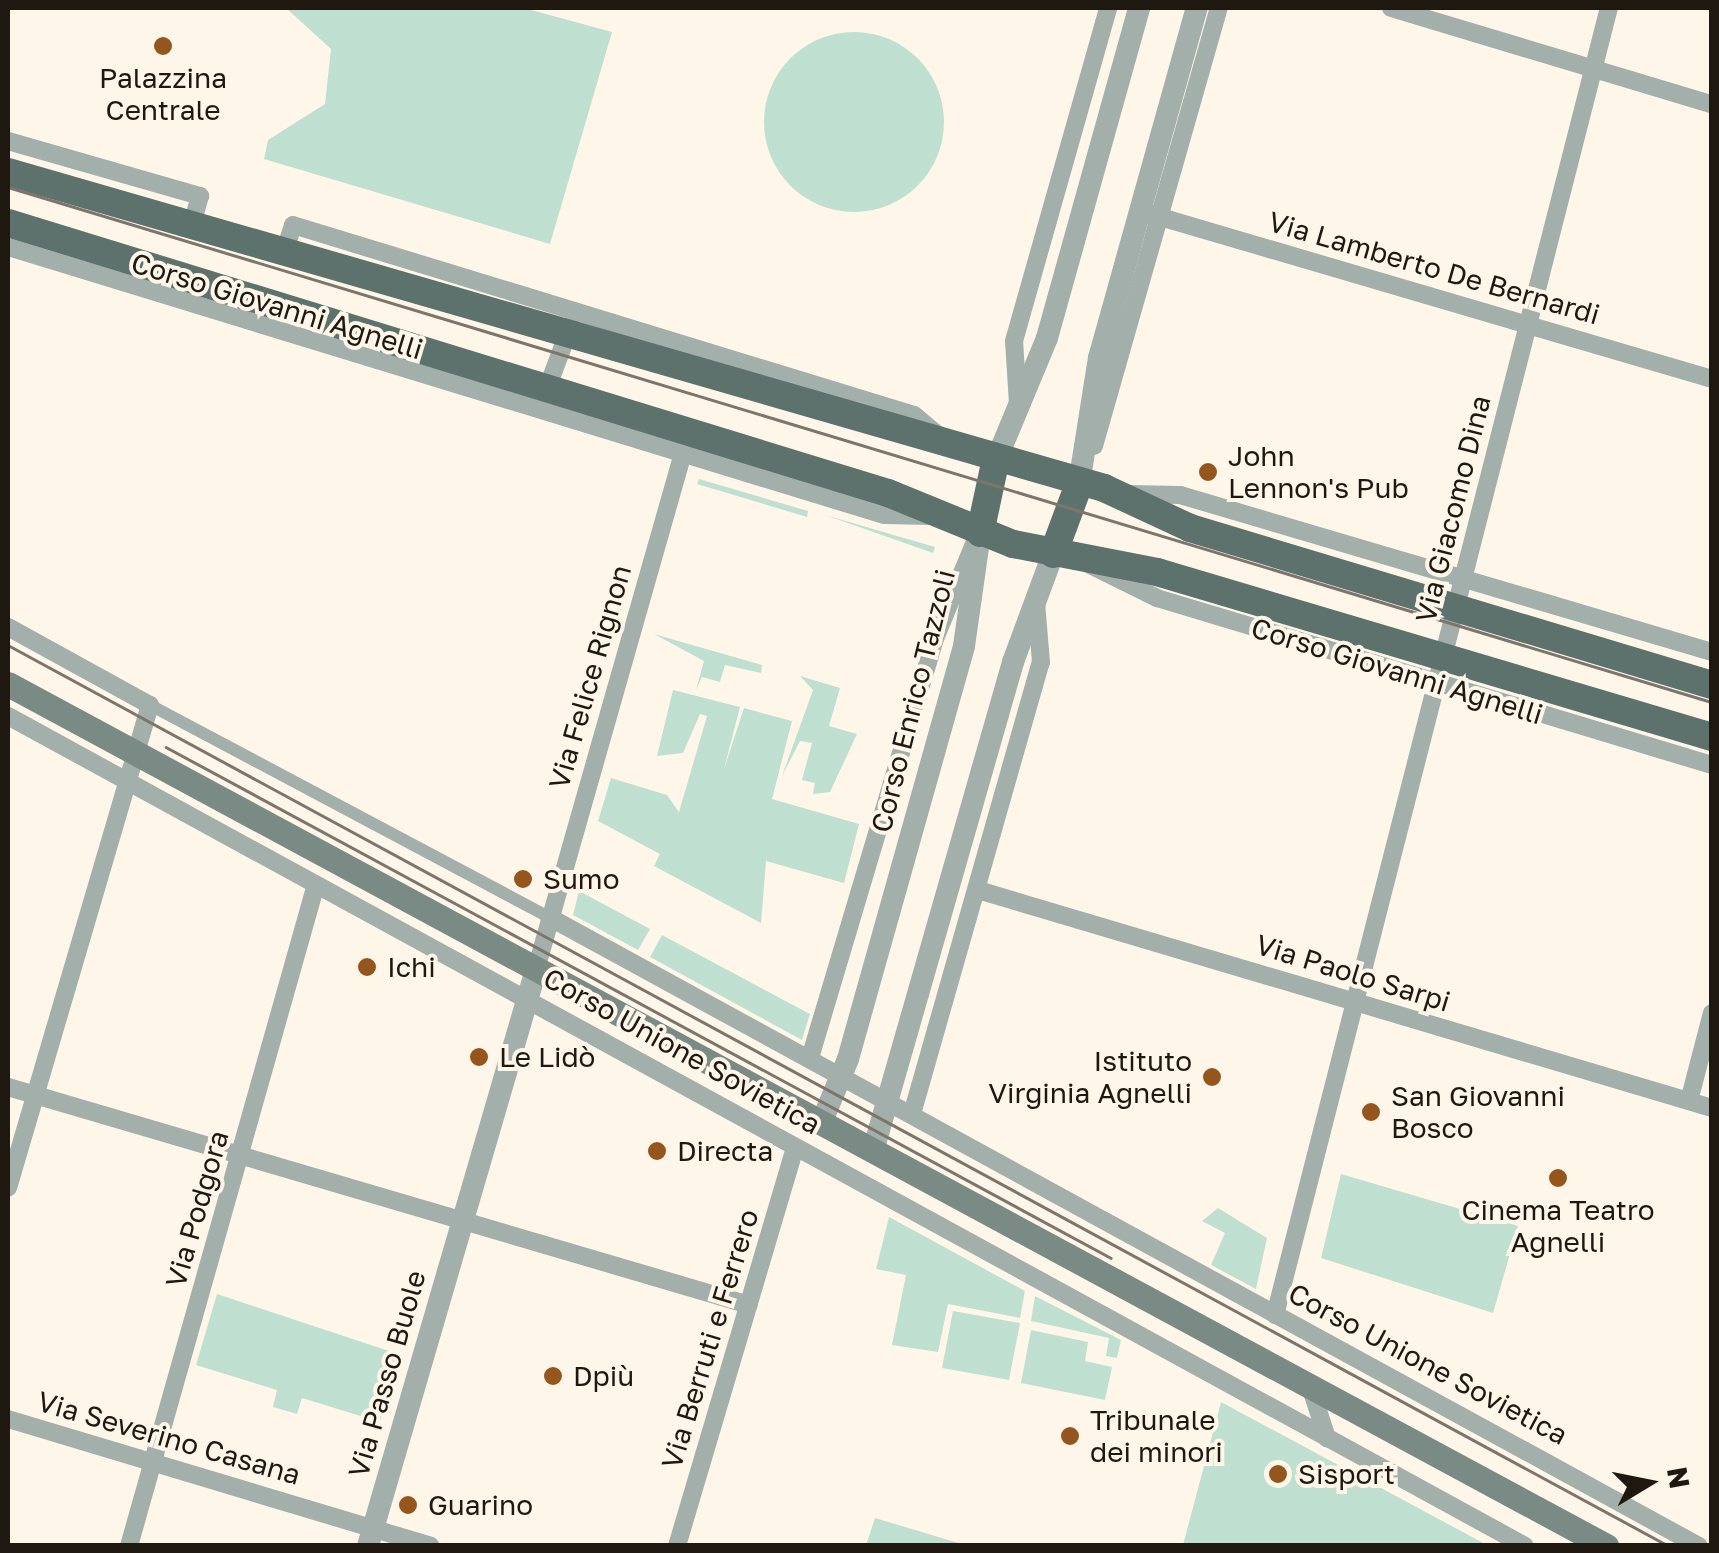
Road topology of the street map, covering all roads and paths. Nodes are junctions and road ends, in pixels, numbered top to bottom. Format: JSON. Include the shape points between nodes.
{"nodes":[{"id":1,"x":1108,"y":8,"type":"edge"},
{"id":2,"x":1138,"y":8,"type":"edge"},
{"id":3,"x":1197,"y":8,"type":"edge"},
{"id":4,"x":1219,"y":8,"type":"edge"},
{"id":5,"x":1392,"y":8,"type":"edge"},
{"id":6,"x":1609,"y":8,"type":"edge"},
{"id":7,"x":1594,"y":69,"type":"junction"},
{"id":8,"x":1712,"y":104,"type":"edge"},
{"id":9,"x":8,"y":141,"type":"edge"},
{"id":10,"x":8,"y":172,"type":"edge"},
{"id":11,"x":1152,"y":214,"type":"junction"},
{"id":12,"x":8,"y":222,"type":"edge"},
{"id":13,"x":192,"y":224,"type":"junction"},
{"id":14,"x":8,"y":247,"type":"edge"},
{"id":15,"x":284,"y":253,"type":"junction"},
{"id":16,"x":576,"y":310,"type":"junction"},
{"id":17,"x":1528,"y":324,"type":"junction"},
{"id":18,"x":566,"y":339,"type":"junction"},
{"id":19,"x":1712,"y":379,"type":"edge"},
{"id":20,"x":543,"y":399,"type":"junction"},
{"id":21,"x":1018,"y":405,"type":"junction"},
{"id":22,"x":683,"y":454,"type":"junction"},
{"id":23,"x":962,"y":454,"type":"junction"},
{"id":24,"x":994,"y":462,"type":"junction"},
{"id":25,"x":1080,"y":484,"type":"junction"},
{"id":26,"x":1115,"y":494,"type":"junction"},
{"id":27,"x":934,"y":516,"type":"junction"},
{"id":28,"x":980,"y":534,"type":"junction"},
{"id":29,"x":1053,"y":554,"type":"junction"},
{"id":30,"x":1087,"y":564,"type":"junction"},
{"id":31,"x":1464,"y":578,"type":"junction"},
{"id":32,"x":1036,"y":600,"type":"junction"},
{"id":33,"x":1456,"y":607,"type":"junction"},
{"id":34,"x":8,"y":628,"type":"edge"},
{"id":35,"x":1712,"y":652,"type":"edge"},
{"id":36,"x":1444,"y":654,"type":"junction"},
{"id":37,"x":1437,"y":683,"type":"junction"},
{"id":38,"x":8,"y":684,"type":"edge"},
{"id":39,"x":1712,"y":684,"type":"edge"},
{"id":40,"x":150,"y":705,"type":"junction"},
{"id":41,"x":8,"y":716,"type":"edge"},
{"id":42,"x":1712,"y":737,"type":"edge"},
{"id":43,"x":136,"y":752,"type":"junction"},
{"id":44,"x":1712,"y":765,"type":"edge"},
{"id":45,"x":127,"y":784,"type":"junction"},
{"id":46,"x":315,"y":888,"type":"junction"},
{"id":47,"x":978,"y":890,"type":"junction"},
{"id":48,"x":549,"y":916,"type":"junction"},
{"id":49,"x":537,"y":966,"type":"junction"},
{"id":50,"x":526,"y":1000,"type":"junction"},
{"id":51,"x":1355,"y":1002,"type":"junction"},
{"id":52,"x":1712,"y":1012,"type":"edge"},
{"id":53,"x":810,"y":1058,"type":"junction"},
{"id":54,"x":842,"y":1075,"type":"junction"},
{"id":55,"x":8,"y":1087,"type":"edge"},
{"id":56,"x":36,"y":1095,"type":"junction"},
{"id":57,"x":884,"y":1099,"type":"junction"},
{"id":58,"x":1689,"y":1101,"type":"junction"},
{"id":59,"x":1712,"y":1108,"type":"edge"},
{"id":60,"x":912,"y":1114,"type":"junction"},
{"id":61,"x":822,"y":1121,"type":"junction"},
{"id":62,"x":795,"y":1148,"type":"junction"},
{"id":63,"x":873,"y":1151,"type":"junction"},
{"id":64,"x":242,"y":1153,"type":"junction"},
{"id":65,"x":856,"y":1182,"type":"junction"},
{"id":66,"x":8,"y":1188,"type":"edge"},
{"id":67,"x":462,"y":1219,"type":"junction"},
{"id":68,"x":749,"y":1305,"type":"junction"},
{"id":69,"x":1275,"y":1315,"type":"junction"},
{"id":70,"x":1310,"y":1389,"type":"junction"},
{"id":71,"x":8,"y":1420,"type":"edge"},
{"id":72,"x":1327,"y":1438,"type":"junction"},
{"id":73,"x":153,"y":1462,"type":"junction"},
{"id":74,"x":371,"y":1537,"type":"edge"},
{"id":75,"x":130,"y":1546,"type":"edge"},
{"id":76,"x":430,"y":1546,"type":"edge"},
{"id":77,"x":677,"y":1546,"type":"edge"},
{"id":78,"x":1524,"y":1546,"type":"edge"},
{"id":79,"x":1606,"y":1546,"type":"edge"},
{"id":80,"x":1699,"y":1546,"type":"edge"}],
"edges":[{"from":1,"to":21,"type":"street","via":[[1014,341]]},
{"from":2,"to":21,"type":"street","via":[[1047,338]]},
{"from":3,"to":11,"type":"street"},
{"from":4,"to":11,"type":"street"},
{"from":5,"to":7,"type":"street"},
{"from":6,"to":7,"type":"street","name":"Via Giacomo Dina"},
{"from":7,"to":8,"type":"street"},
{"from":7,"to":17,"type":"street","name":"Via Giacomo Dina"},
{"from":9,"to":13,"type":"street","name":"Corso Giovanni Agnelli","via":[[200,196]]},
{"from":10,"to":13,"type":"main road","name":"Corso Giovanni Agnelli"},
{"from":11,"to":17,"type":"street","name":"Via Lamberto De Bernardi"},
{"from":11,"to":25,"type":"street","via":[[1080,440]]},
{"from":12,"to":20,"type":"main road","name":"Corso Giovanni Agnelli"},
{"from":13,"to":15,"type":"main road","name":"Corso Giovanni Agnelli"},
{"from":14,"to":20,"type":"street","name":"Corso Giovanni Agnelli"},
{"from":15,"to":16,"type":"street","name":"Corso Giovanni Agnelli","via":[[293,226]]},
{"from":15,"to":18,"type":"main road","name":"Corso Giovanni Agnelli"},
{"from":16,"to":18,"type":"street"},
{"from":16,"to":23,"type":"street","name":"Corso Giovanni Agnelli","via":[[914,415]]},
{"from":17,"to":19,"type":"street","name":"Via Lamberto De Bernardi"},
{"from":17,"to":31,"type":"street","name":"Via Giacomo Dina"},
{"from":18,"to":20,"type":"street"},
{"from":18,"to":23,"type":"main road","name":"Corso Giovanni Agnelli"},
{"from":20,"to":22,"type":"street","name":"Corso Giovanni Agnelli"},
{"from":20,"to":27,"type":"main road","name":"Corso Giovanni Agnelli","via":[[888,493]]},
{"from":21,"to":24,"type":"street"},
{"from":22,"to":27,"type":"street","name":"Corso Giovanni Agnelli","via":[[884,515]]},
{"from":22,"to":48,"type":"street","name":"Via Felice Rignon"},
{"from":23,"to":24,"type":"main road","name":"Corso Giovanni Agnelli"},
{"from":24,"to":25,"type":"main road","name":"Corso Giovanni Agnelli"},
{"from":24,"to":28,"type":"main road"},
{"from":25,"to":26,"type":"main road","name":"Corso Giovanni Agnelli"},
{"from":25,"to":29,"type":"main road"},
{"from":26,"to":31,"type":"street","name":"Corso Giovanni Agnelli","via":[[1180,495]]},
{"from":26,"to":33,"type":"main road","name":"Corso Giovanni Agnelli","via":[[1190,528]]},
{"from":27,"to":28,"type":"main road","name":"Corso Giovanni Agnelli"},
{"from":28,"to":29,"type":"main road","name":"Corso Giovanni Agnelli"},
{"from":28,"to":53,"type":"street","name":"Corso Enrico Tazzoli","via":[[934,640]]},
{"from":28,"to":54,"type":"street","name":"Corso Enrico Tazzoli","via":[[964,646]]},
{"from":29,"to":30,"type":"main road","name":"Corso Giovanni Agnelli"},
{"from":29,"to":32,"type":"street"},
{"from":30,"to":36,"type":"main road","name":"Corso Giovanni Agnelli","via":[[1157,572]]},
{"from":30,"to":37,"type":"street","name":"Corso Giovanni Agnelli","via":[[1157,598]]},
{"from":31,"to":33,"type":"street","name":"Via Giacomo Dina"},
{"from":31,"to":35,"type":"street","name":"Corso Giovanni Agnelli"},
{"from":32,"to":47,"type":"street","via":[[1041,662]]},
{"from":32,"to":57,"type":"street"},
{"from":33,"to":36,"type":"street","name":"Via Giacomo Dina"},
{"from":33,"to":39,"type":"main road","name":"Corso Giovanni Agnelli"},
{"from":34,"to":40,"type":"street","name":"Corso Unione Sovietica"},
{"from":36,"to":37,"type":"street","name":"Via Giacomo Dina"},
{"from":36,"to":42,"type":"main road","name":"Corso Giovanni Agnelli"},
{"from":37,"to":44,"type":"street","name":"Corso Giovanni Agnelli"},
{"from":37,"to":51,"type":"street","name":"Via Giacomo Dina"},
{"from":38,"to":43,"type":"main road","name":"Corso Unione Sovietica"},
{"from":40,"to":43,"type":"street"},
{"from":40,"to":48,"type":"street","name":"Corso Unione Sovietica"},
{"from":41,"to":45,"type":"street","name":"Corso Unione Sovietica"},
{"from":43,"to":45,"type":"street"},
{"from":43,"to":49,"type":"main road","name":"Corso Unione Sovietica"},
{"from":45,"to":46,"type":"street","name":"Corso Unione Sovietica"},
{"from":45,"to":56,"type":"street"},
{"from":46,"to":50,"type":"street","name":"Corso Unione Sovietica"},
{"from":46,"to":64,"type":"street","name":"Via Podgora"},
{"from":47,"to":51,"type":"street","name":"Via Paolo Sarpi"},
{"from":47,"to":60,"type":"street"},
{"from":48,"to":49,"type":"street","name":"Corso Unione Sovietica"},
{"from":48,"to":53,"type":"street","name":"Corso Unione Sovietica"},
{"from":49,"to":50,"type":"street","name":"Via Passo Buole"},
{"from":49,"to":61,"type":"main road","name":"Corso Unione Sovietica"},
{"from":50,"to":62,"type":"street","name":"Corso Unione Sovietica"},
{"from":50,"to":67,"type":"street","name":"Via Passo Buole"},
{"from":51,"to":58,"type":"street","name":"Via Paolo Sarpi"},
{"from":51,"to":69,"type":"street","name":"Via Giacomo Dina"},
{"from":52,"to":58,"type":"street"},
{"from":53,"to":54,"type":"street","name":"Corso Unione Sovietica"},
{"from":54,"to":57,"type":"street","name":"Corso Unione Sovietica"},
{"from":54,"to":61,"type":"street","name":"Corso Enrico Tazzoli"},
{"from":55,"to":56,"type":"street"},
{"from":56,"to":64,"type":"street"},
{"from":56,"to":66,"type":"street"},
{"from":57,"to":60,"type":"street","name":"Corso Unione Sovietica"},
{"from":57,"to":63,"type":"street"},
{"from":58,"to":59,"type":"street","name":"Via Paolo Sarpi"},
{"from":60,"to":69,"type":"street","name":"Corso Unione Sovietica"},
{"from":61,"to":63,"type":"main road","name":"Corso Unione Sovietica"},
{"from":62,"to":65,"type":"street","name":"Corso Unione Sovietica"},
{"from":62,"to":68,"type":"street","name":"Via Berruti e Ferrero"},
{"from":63,"to":65,"type":"street"},
{"from":63,"to":70,"type":"main road","name":"Corso Unione Sovietica"},
{"from":64,"to":67,"type":"street"},
{"from":64,"to":73,"type":"street","name":"Via Podgora"},
{"from":65,"to":72,"type":"street","name":"Corso Unione Sovietica"},
{"from":67,"to":68,"type":"street"},
{"from":67,"to":74,"type":"street","name":"Via Passo Buole"},
{"from":68,"to":77,"type":"street","name":"Via Berruti e Ferrero"},
{"from":69,"to":80,"type":"street","name":"Corso Unione Sovietica"},
{"from":70,"to":72,"type":"street"},
{"from":70,"to":79,"type":"main road","name":"Corso Unione Sovietica"},
{"from":71,"to":73,"type":"street","name":"Via Severino Casana"},
{"from":72,"to":78,"type":"street","name":"Corso Unione Sovietica"},
{"from":73,"to":74,"type":"street","name":"Via Severino Casana"},
{"from":73,"to":75,"type":"street","name":"Via Podgora"},
{"from":74,"to":76,"type":"street","name":"Via Severino Casana"}]}
